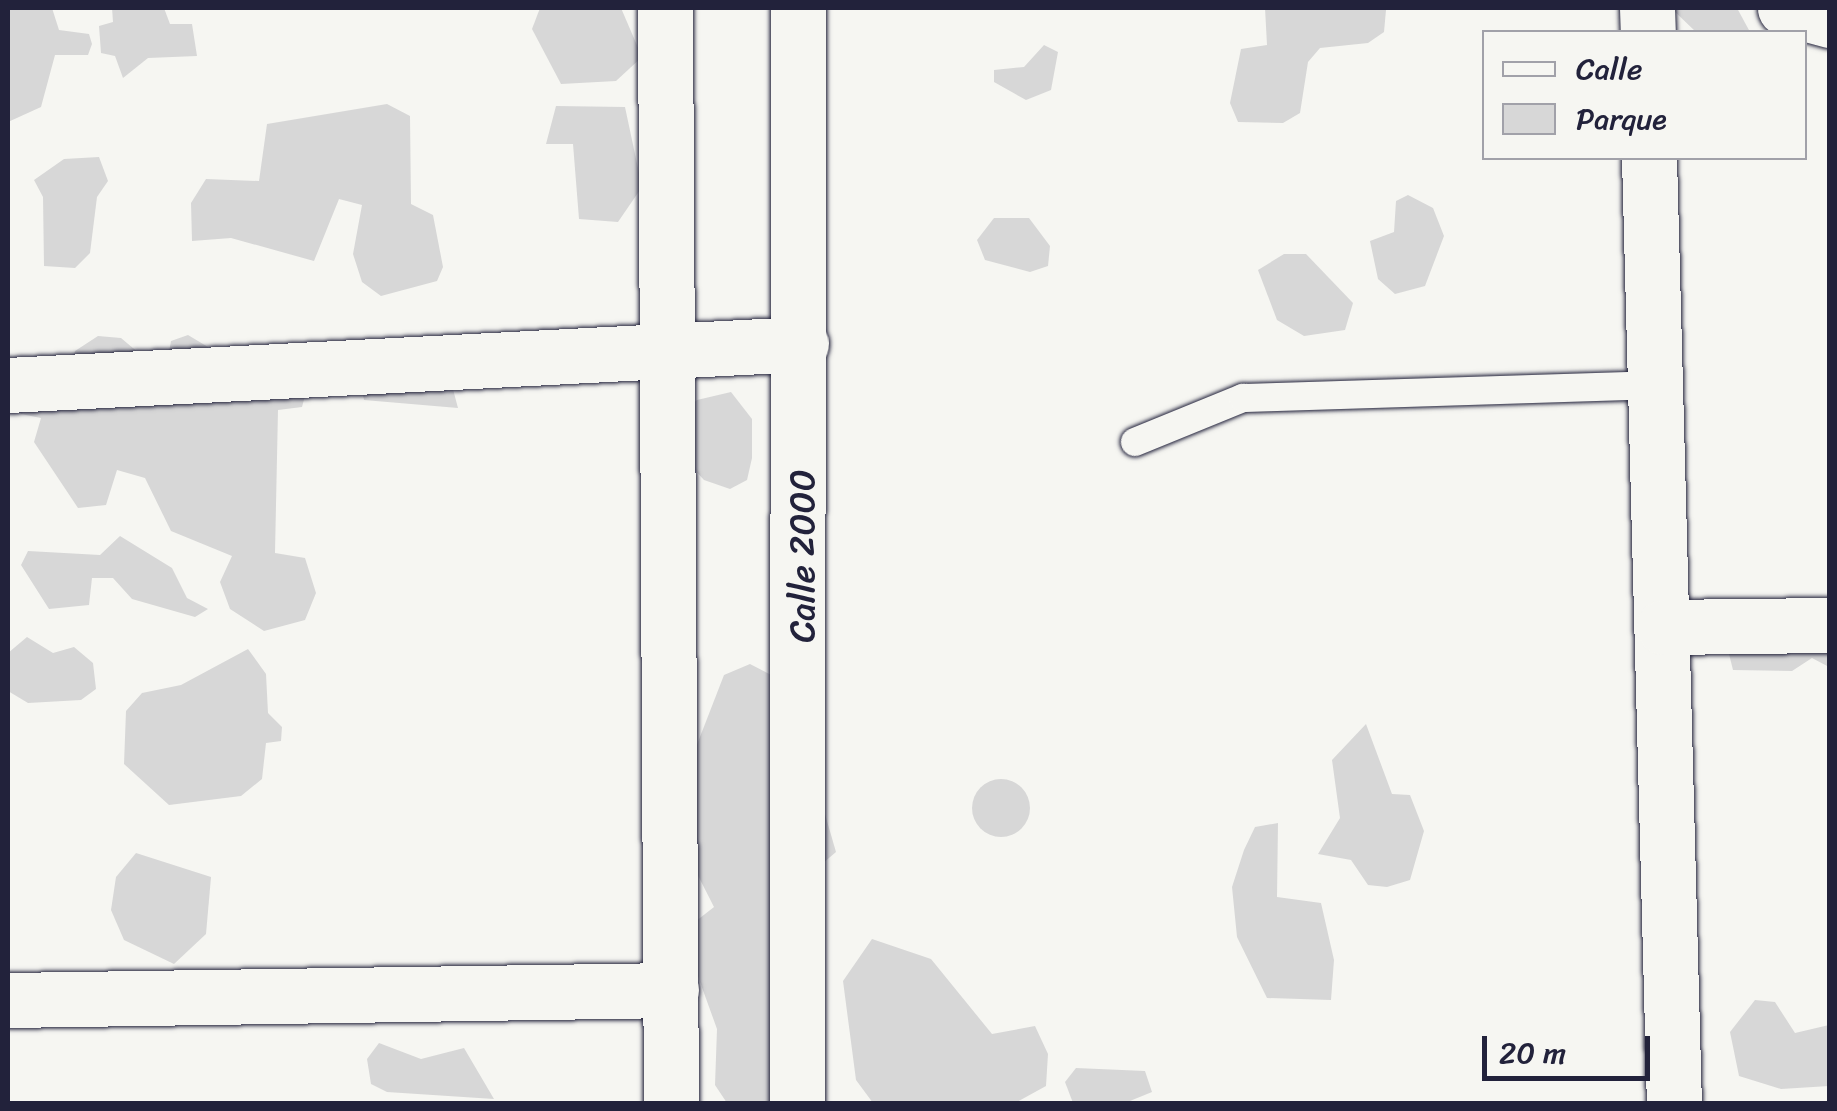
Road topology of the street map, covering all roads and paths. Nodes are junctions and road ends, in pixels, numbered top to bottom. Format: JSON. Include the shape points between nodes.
{"nodes":[{"id":1,"x":665,"y":8,"type":"edge"},
{"id":2,"x":798,"y":8,"type":"edge"},
{"id":3,"x":1785,"y":8,"type":"edge"},
{"id":4,"x":1830,"y":20,"type":"edge"},
{"id":5,"x":1649,"y":160,"type":"edge"},
{"id":6,"x":801,"y":344,"type":"junction"},
{"id":7,"x":666,"y":352,"type":"junction"},
{"id":8,"x":1654,"y":384,"type":"junction"},
{"id":9,"x":8,"y":385,"type":"edge"},
{"id":10,"x":1135,"y":442,"type":"dead end"},
{"id":11,"x":1830,"y":624,"type":"edge"},
{"id":12,"x":1664,"y":627,"type":"junction"},
{"id":13,"x":671,"y":990,"type":"junction"},
{"id":14,"x":8,"y":1000,"type":"edge"},
{"id":15,"x":672,"y":1104,"type":"edge"},
{"id":16,"x":797,"y":1104,"type":"edge"},
{"id":17,"x":1674,"y":1104,"type":"edge"}],
"edges":[{"from":1,"to":7,"type":"street"},
{"from":2,"to":6,"type":"street","name":"Calle 2000"},
{"from":3,"to":4,"type":"street"},
{"from":5,"to":8,"type":"street"},
{"from":6,"to":7,"type":"street"},
{"from":6,"to":16,"type":"street","name":"Calle 2000"},
{"from":7,"to":9,"type":"street"},
{"from":7,"to":13,"type":"street"},
{"from":8,"to":10,"type":"lane","via":[[1243,398]]},
{"from":8,"to":12,"type":"street"},
{"from":11,"to":12,"type":"street"},
{"from":12,"to":17,"type":"street"},
{"from":13,"to":14,"type":"street"},
{"from":13,"to":15,"type":"street"}]}
